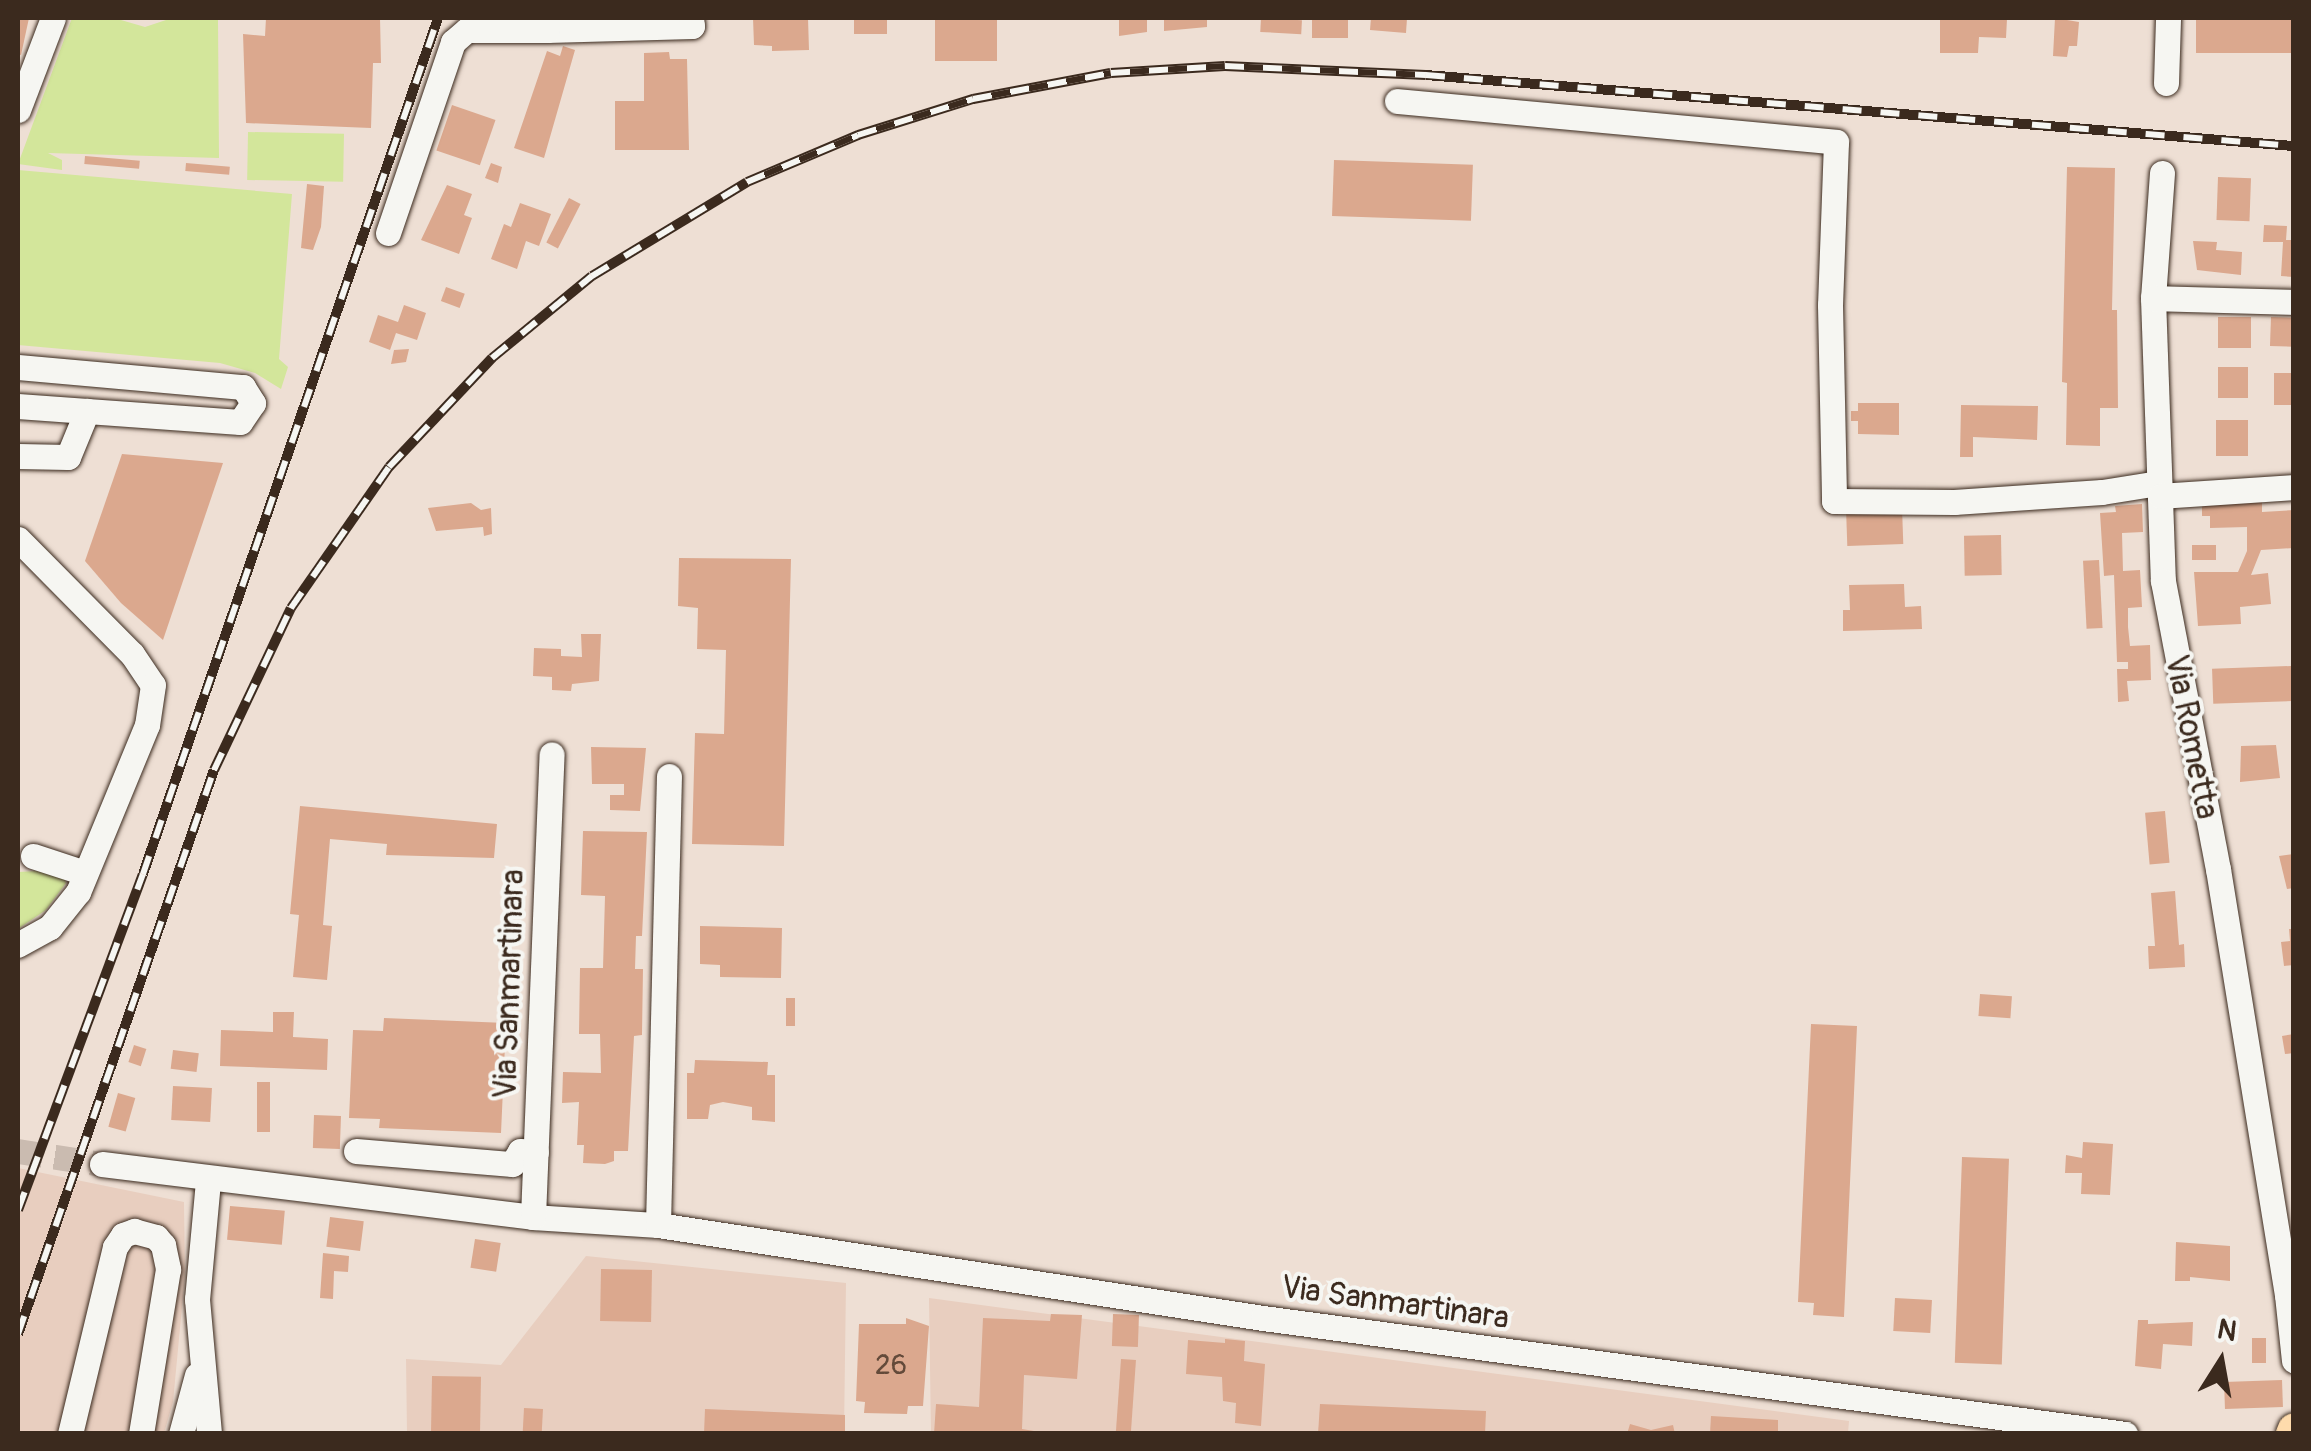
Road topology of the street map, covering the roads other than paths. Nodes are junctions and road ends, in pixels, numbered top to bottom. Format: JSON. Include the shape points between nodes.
{"nodes":[{"id":1,"x":53,"y":18,"type":"edge"},
{"id":2,"x":692,"y":18,"type":"edge"},
{"id":3,"x":2168,"y":18,"type":"edge"},
{"id":4,"x":547,"y":24,"type":"edge"},
{"id":5,"x":2166,"y":83,"type":"dead end"},
{"id":6,"x":1397,"y":101,"type":"dead end"},
{"id":7,"x":18,"y":110,"type":"edge"},
{"id":8,"x":2162,"y":173,"type":"dead end"},
{"id":9,"x":388,"y":234,"type":"dead end"},
{"id":10,"x":2154,"y":298,"type":"junction"},
{"id":11,"x":2294,"y":302,"type":"edge"},
{"id":12,"x":18,"y":367,"type":"edge"},
{"id":13,"x":18,"y":406,"type":"edge"},
{"id":14,"x":86,"y":410,"type":"junction"},
{"id":15,"x":18,"y":456,"type":"edge"},
{"id":16,"x":2294,"y":488,"type":"edge"},
{"id":17,"x":2159,"y":489,"type":"junction"},
{"id":18,"x":20,"y":537,"type":"edge"},
{"id":19,"x":552,"y":754,"type":"dead end"},
{"id":20,"x":669,"y":776,"type":"dead end"},
{"id":21,"x":34,"y":856,"type":"dead end"},
{"id":22,"x":85,"y":872,"type":"junction"},
{"id":23,"x":18,"y":945,"type":"edge"},
{"id":24,"x":356,"y":1151,"type":"dead end"},
{"id":25,"x":536,"y":1152,"type":"junction"},
{"id":26,"x":102,"y":1164,"type":"tunnel mouth"},
{"id":27,"x":208,"y":1180,"type":"junction"},
{"id":28,"x":533,"y":1216,"type":"junction"},
{"id":29,"x":658,"y":1225,"type":"junction"},
{"id":30,"x":2290,"y":1301,"type":"edge"},
{"id":31,"x":202,"y":1354,"type":"junction"},
{"id":32,"x":2294,"y":1361,"type":"edge"},
{"id":33,"x":70,"y":1434,"type":"edge"},
{"id":34,"x":141,"y":1434,"type":"edge"},
{"id":35,"x":182,"y":1434,"type":"edge"},
{"id":36,"x":209,"y":1434,"type":"edge"},
{"id":37,"x":2125,"y":1434,"type":"edge"}],
"edges":[{"from":1,"to":7,"type":"street"},
{"from":2,"to":4,"type":"street","via":[[692,26]]},
{"from":3,"to":5,"type":"street"},
{"from":4,"to":9,"type":"street","via":[[467,30],[453,42]]},
{"from":6,"to":17,"type":"street","via":[[1836,142],[1830,305],[1834,500],[1954,502]]},
{"from":8,"to":10,"type":"street","name":"Via Rometta"},
{"from":10,"to":11,"type":"street"},
{"from":10,"to":17,"type":"street","name":"Via Rometta"},
{"from":12,"to":14,"type":"street","via":[[244,387],[253,403],[240,422]]},
{"from":13,"to":14,"type":"street"},
{"from":14,"to":15,"type":"street","via":[[68,456]]},
{"from":16,"to":17,"type":"street"},
{"from":17,"to":30,"type":"street","name":"Via Rometta","via":[[2171,632]]},
{"from":18,"to":22,"type":"street","via":[[132,654],[153,685],[146,724]]},
{"from":19,"to":25,"type":"street","name":"Via Sanmartinara"},
{"from":20,"to":29,"type":"street"},
{"from":21,"to":22,"type":"street"},
{"from":22,"to":23,"type":"street","via":[[66,910]]},
{"from":24,"to":25,"type":"street","via":[[512,1164],[520,1151]]},
{"from":25,"to":28,"type":"street","name":"Via Sanmartinara"},
{"from":26,"to":27,"type":"street","name":"Via Sanmartinara"},
{"from":27,"to":28,"type":"street","name":"Via Sanmartinara"},
{"from":27,"to":31,"type":"street","via":[[197,1298]]},
{"from":28,"to":29,"type":"street","name":"Via Sanmartinara"},
{"from":29,"to":37,"type":"street","name":"Via Sanmartinara","via":[[1263,1318]]},
{"from":30,"to":32,"type":"street","name":"Via Rometta"},
{"from":31,"to":35,"type":"street"},
{"from":31,"to":36,"type":"street"},
{"from":33,"to":34,"type":"street","via":[[116,1246],[134,1232],[164,1245],[168,1268]]}]}
